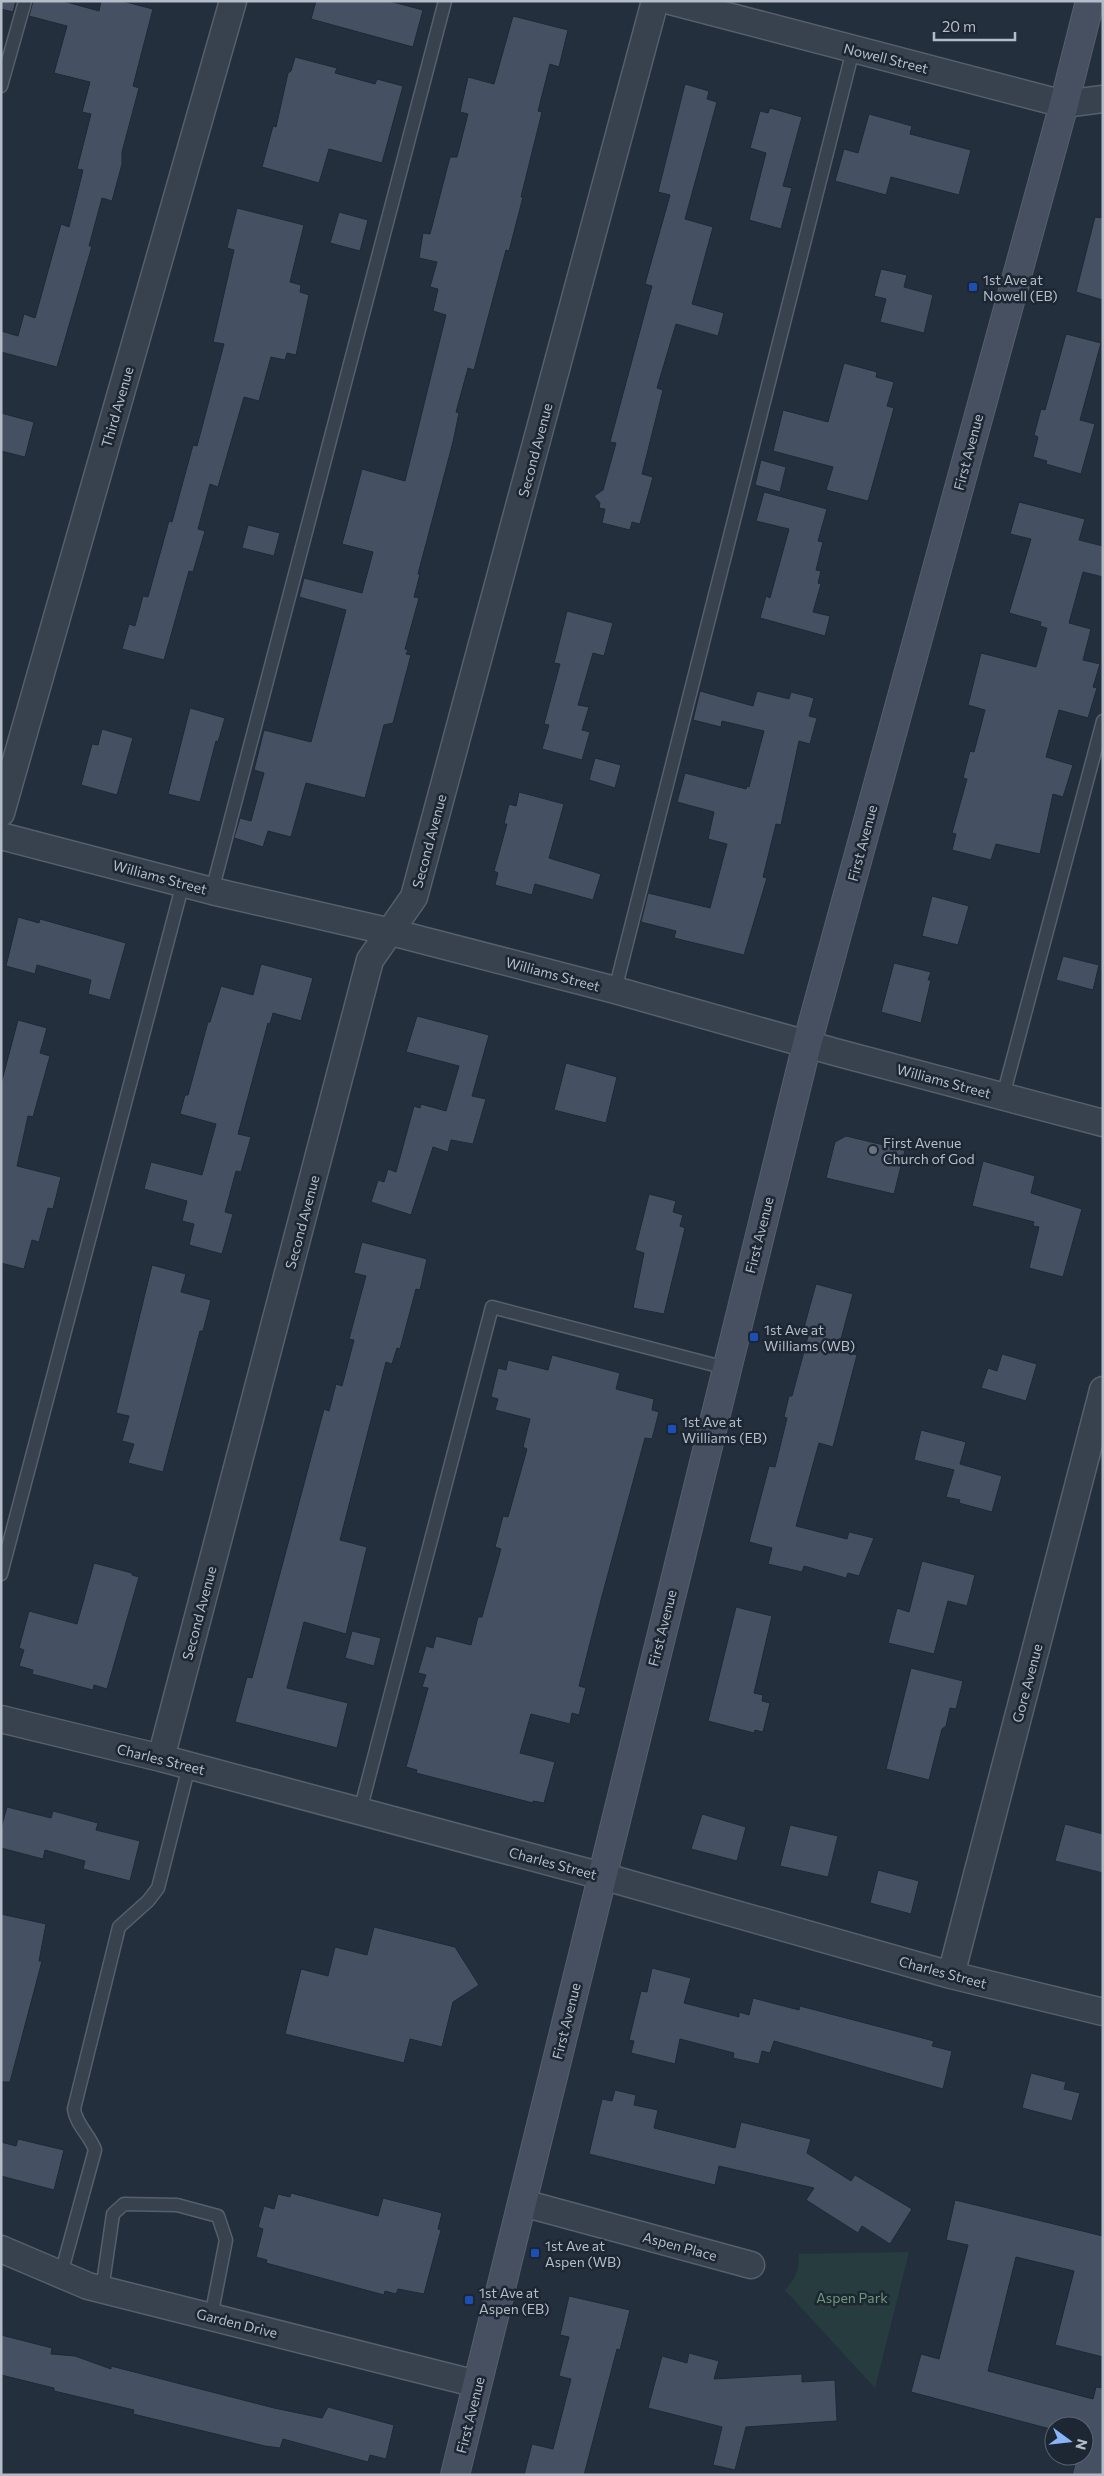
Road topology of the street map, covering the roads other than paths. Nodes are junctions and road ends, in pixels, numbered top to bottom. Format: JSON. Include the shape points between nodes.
{"nodes":[{"id":1,"x":25,"y":1,"type":"edge"},
{"id":2,"x":232,"y":1,"type":"edge"},
{"id":3,"x":445,"y":1,"type":"edge"},
{"id":4,"x":655,"y":1,"type":"edge"},
{"id":5,"x":670,"y":1,"type":"edge"},
{"id":6,"x":1090,"y":1,"type":"edge"},
{"id":7,"x":853,"y":50,"type":"junction"},
{"id":8,"x":1,"y":86,"type":"edge"},
{"id":9,"x":1103,"y":99,"type":"edge"},
{"id":10,"x":1064,"y":104,"type":"junction"},
{"id":11,"x":1103,"y":721,"type":"edge"},
{"id":12,"x":1,"y":813,"type":"edge"},
{"id":13,"x":1,"y":836,"type":"edge"},
{"id":14,"x":183,"y":883,"type":"junction"},
{"id":15,"x":212,"y":891,"type":"junction"},
{"id":16,"x":391,"y":932,"type":"junction"},
{"id":17,"x":615,"y":990,"type":"junction"},
{"id":18,"x":807,"y":1044,"type":"junction"},
{"id":19,"x":1002,"y":1096,"type":"junction"},
{"id":20,"x":1103,"y":1122,"type":"edge"},
{"id":21,"x":726,"y":1368,"type":"junction"},
{"id":22,"x":1103,"y":1390,"type":"edge"},
{"id":23,"x":1,"y":1574,"type":"edge"},
{"id":24,"x":1,"y":1719,"type":"edge"},
{"id":25,"x":161,"y":1758,"type":"junction"},
{"id":26,"x":188,"y":1766,"type":"junction"},
{"id":27,"x":360,"y":1812,"type":"junction"},
{"id":28,"x":602,"y":1876,"type":"junction"},
{"id":29,"x":951,"y":1975,"type":"junction"},
{"id":30,"x":1103,"y":2012,"type":"edge"},
{"id":31,"x":523,"y":2203,"type":"junction"},
{"id":32,"x":1,"y":2249,"type":"edge"},
{"id":33,"x":751,"y":2265,"type":"dead end"},
{"id":34,"x":61,"y":2274,"type":"junction"},
{"id":35,"x":102,"y":2290,"type":"junction"},
{"id":36,"x":211,"y":2317,"type":"junction"},
{"id":37,"x":477,"y":2384,"type":"junction"},
{"id":38,"x":455,"y":2475,"type":"edge"}],
"edges":[{"from":1,"to":8,"type":"lane"},
{"from":2,"to":12,"type":"street","name":"Third Avenue"},
{"from":3,"to":15,"type":"lane"},
{"from":4,"to":16,"type":"street","name":"Second Avenue","via":[[414,897]]},
{"from":5,"to":7,"type":"street","name":"Nowell Street"},
{"from":6,"to":10,"type":"street","name":"First Avenue"},
{"from":7,"to":10,"type":"street","name":"Nowell Street"},
{"from":7,"to":17,"type":"lane"},
{"from":9,"to":10,"type":"street","name":"Nowell Street"},
{"from":10,"to":18,"type":"street","name":"First Avenue"},
{"from":11,"to":19,"type":"lane"},
{"from":13,"to":14,"type":"street","name":"Williams Street"},
{"from":14,"to":15,"type":"street","name":"Williams Street"},
{"from":14,"to":23,"type":"lane"},
{"from":15,"to":16,"type":"street","name":"Williams Street"},
{"from":16,"to":17,"type":"street","name":"Williams Street"},
{"from":16,"to":25,"type":"street","name":"Second Avenue","via":[[370,960]]},
{"from":17,"to":18,"type":"street","name":"Williams Street"},
{"from":18,"to":19,"type":"street","name":"Williams Street"},
{"from":18,"to":21,"type":"street","name":"First Avenue"},
{"from":19,"to":20,"type":"street","name":"Williams Street"},
{"from":21,"to":27,"type":"lane","via":[[492,1307]]},
{"from":21,"to":28,"type":"street","name":"First Avenue"},
{"from":22,"to":29,"type":"street","name":"Gore Avenue"},
{"from":24,"to":25,"type":"street","name":"Charles Street"},
{"from":25,"to":26,"type":"street","name":"Charles Street"},
{"from":26,"to":27,"type":"street","name":"Charles Street"},
{"from":26,"to":34,"type":"lane","via":[[158,1888],[119,1927],[74,2109],[95,2150]]},
{"from":27,"to":28,"type":"street","name":"Charles Street"},
{"from":28,"to":29,"type":"street","name":"Charles Street"},
{"from":28,"to":31,"type":"street","name":"First Avenue"},
{"from":29,"to":30,"type":"street","name":"Charles Street"},
{"from":31,"to":33,"type":"street","name":"Aspen Place"},
{"from":31,"to":37,"type":"street","name":"First Avenue"},
{"from":32,"to":34,"type":"street","name":"Garden Drive"},
{"from":34,"to":35,"type":"street","name":"Garden Drive"},
{"from":35,"to":36,"type":"street","name":"Garden Drive"},
{"from":35,"to":36,"type":"lane","via":[[114,2214],[124,2204],[177,2205],[218,2216],[226,2240]]},
{"from":36,"to":37,"type":"street","name":"Garden Drive"},
{"from":37,"to":38,"type":"street","name":"First Avenue"}]}
